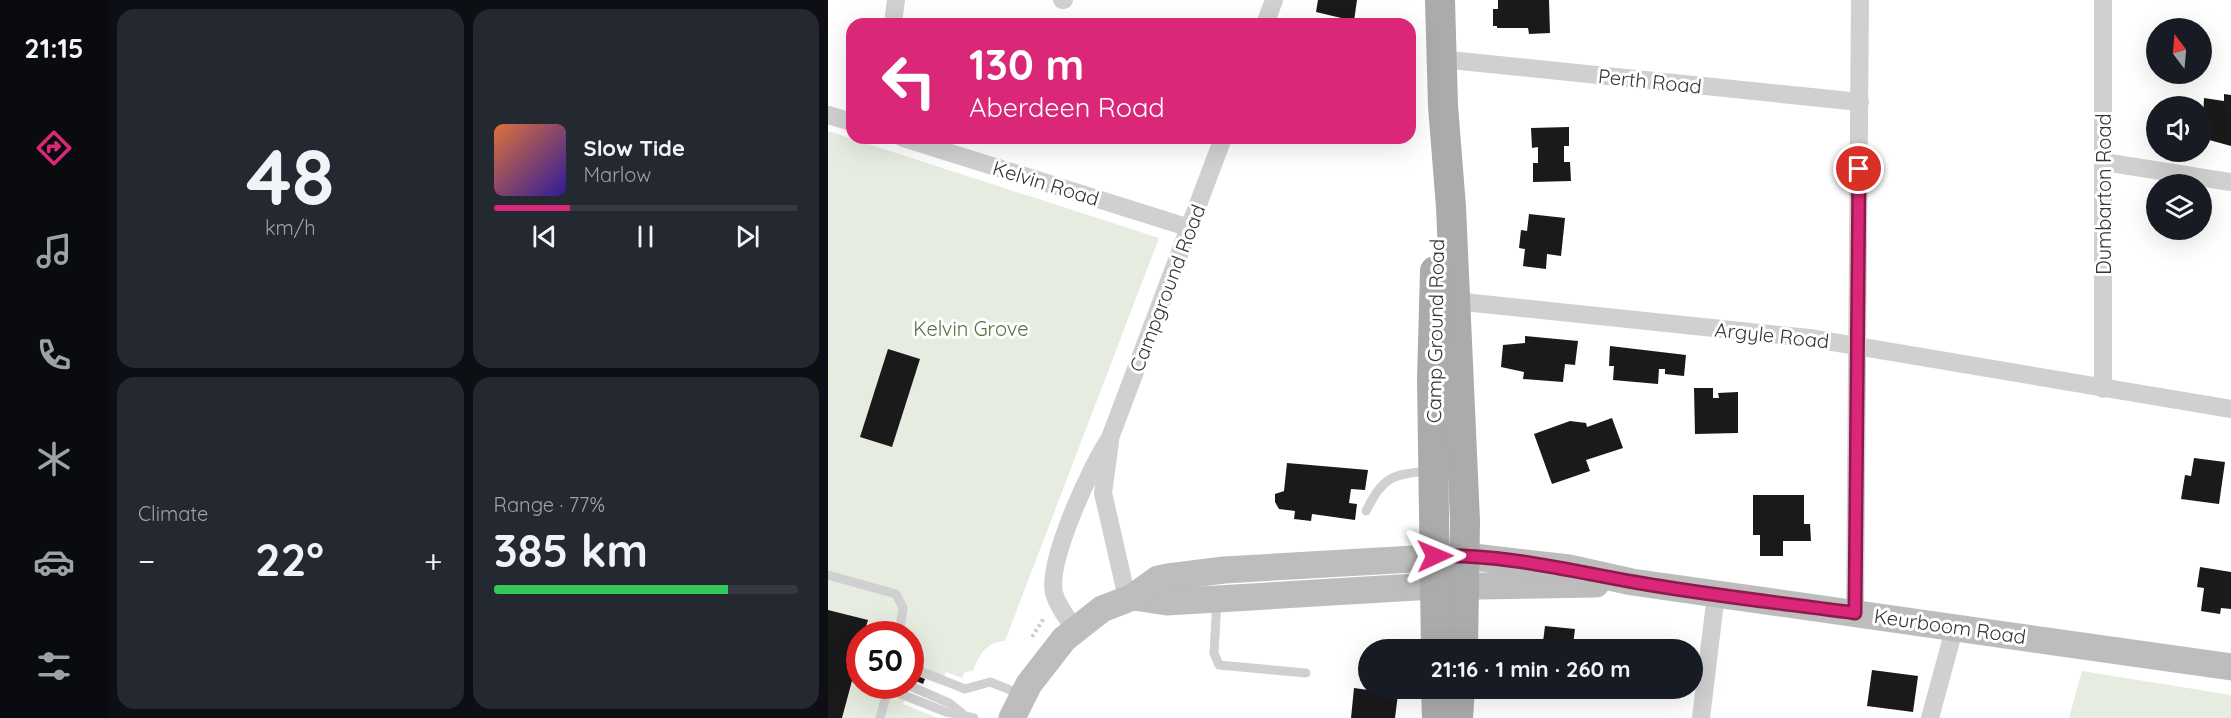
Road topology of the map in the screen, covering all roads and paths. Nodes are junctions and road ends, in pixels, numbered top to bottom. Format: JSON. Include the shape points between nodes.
{"nodes":[{"id":1,"x":896,"y":0,"type":"edge"},
{"id":2,"x":1274,"y":0,"type":"edge"},
{"id":3,"x":1440,"y":0,"type":"edge"},
{"id":4,"x":1860,"y":0,"type":"edge"},
{"id":5,"x":2103,"y":0,"type":"edge"},
{"id":6,"x":893,"y":18,"type":"edge"},
{"id":7,"x":1267,"y":18,"type":"edge"},
{"id":8,"x":1441,"y":59,"type":"junction"},
{"id":9,"x":1860,"y":102,"type":"junction"},
{"id":10,"x":1443,"y":106,"type":"junction"},
{"id":11,"x":828,"y":115,"type":"edge"},
{"id":12,"x":846,"y":121,"type":"edge"},
{"id":13,"x":922,"y":144,"type":"edge"},
{"id":14,"x":1221,"y":144,"type":"edge"},
{"id":15,"x":2104,"y":162,"type":"junction"},
{"id":16,"x":2231,"y":182,"type":"edge"},
{"id":17,"x":1190,"y":228,"type":"junction"},
{"id":18,"x":1454,"y":301,"type":"junction"},
{"id":19,"x":1857,"y":345,"type":"junction"},
{"id":20,"x":2103,"y":389,"type":"junction"},
{"id":21,"x":2231,"y":409,"type":"edge"},
{"id":22,"x":1110,"y":438,"type":"junction"},
{"id":23,"x":1435,"y":470,"type":"junction"},
{"id":24,"x":1366,"y":511,"type":"dead end"},
{"id":25,"x":1435,"y":556,"type":"junction"},
{"id":26,"x":1465,"y":556,"type":"junction"},
{"id":27,"x":828,"y":575,"type":"edge"},
{"id":28,"x":1632,"y":582,"type":"junction"},
{"id":29,"x":1465,"y":585,"type":"junction"},
{"id":30,"x":1435,"y":586,"type":"junction"},
{"id":31,"x":1716,"y":594,"type":"junction"},
{"id":32,"x":1130,"y":598,"type":"junction"},
{"id":33,"x":1217,"y":598,"type":"junction"},
{"id":34,"x":1855,"y":613,"type":"junction"},
{"id":35,"x":901,"y":621,"type":"edge"},
{"id":36,"x":1955,"y":626,"type":"junction"},
{"id":37,"x":1075,"y":629,"type":"junction"},
{"id":38,"x":1436,"y":639,"type":"edge"},
{"id":39,"x":1463,"y":639,"type":"edge"},
{"id":40,"x":2231,"y":667,"type":"edge"},
{"id":41,"x":924,"y":673,"type":"edge"},
{"id":42,"x":1306,"y":673,"type":"dead end"},
{"id":43,"x":924,"y":692,"type":"edge"},
{"id":44,"x":885,"y":699,"type":"edge"},
{"id":45,"x":916,"y":699,"type":"edge"},
{"id":46,"x":1436,"y":699,"type":"edge"},
{"id":47,"x":1459,"y":699,"type":"edge"},
{"id":48,"x":1017,"y":706,"type":"edge"},
{"id":49,"x":963,"y":714,"type":"junction"},
{"id":50,"x":880,"y":718,"type":"edge"},
{"id":51,"x":974,"y":718,"type":"edge"},
{"id":52,"x":1437,"y":718,"type":"edge"},
{"id":53,"x":1458,"y":718,"type":"edge"},
{"id":54,"x":1701,"y":718,"type":"edge"},
{"id":55,"x":1930,"y":718,"type":"edge"}],
"edges":[{"from":1,"to":6,"type":"street"},
{"from":2,"to":7,"type":"street"},
{"from":3,"to":8,"type":"main road","name":"Camp Ground Road"},
{"from":4,"to":9,"type":"street"},
{"from":5,"to":15,"type":"street","name":"Dumbarton Road"},
{"from":8,"to":9,"type":"street","name":"Perth Road"},
{"from":8,"to":10,"type":"main road","name":"Camp Ground Road"},
{"from":9,"to":19,"type":"street"},
{"from":10,"to":18,"type":"main road","name":"Camp Ground Road"},
{"from":10,"to":23,"type":"main road","name":"Camp Ground Road","via":[[1432,339]]},
{"from":11,"to":12,"type":"street"},
{"from":13,"to":17,"type":"street","name":"Kelvin Road"},
{"from":14,"to":17,"type":"street","name":"Campground Road"},
{"from":15,"to":16,"type":"street"},
{"from":15,"to":20,"type":"street","name":"Dumbarton Road"},
{"from":17,"to":22,"type":"street","name":"Campground Road"},
{"from":18,"to":19,"type":"street","name":"Argyle Road"},
{"from":18,"to":26,"type":"main road","name":"Camp Ground Road"},
{"from":19,"to":20,"type":"street","name":"Argyle Road"},
{"from":19,"to":34,"type":"street"},
{"from":20,"to":21,"type":"street","name":"Argyle Road"},
{"from":22,"to":32,"type":"street","name":"Campground Road","via":[[1103,493]]},
{"from":22,"to":37,"type":"street","name":"Campground Road","via":[[1095,460],[1056,562],[1054,593]]},
{"from":23,"to":24,"type":"lane","via":[[1387,478]]},
{"from":23,"to":25,"type":"main road","name":"Camp Ground Road"},
{"from":25,"to":26,"type":"main road","name":"Keurboom Road"},
{"from":25,"to":30,"type":"main road","name":"Camp Ground Road"},
{"from":25,"to":32,"type":"main road","via":[[1194,573],[1158,579]]},
{"from":26,"to":28,"type":"main road","name":"Keurboom Road","via":[[1569,568]]},
{"from":26,"to":29,"type":"main road","name":"Camp Ground Road"},
{"from":27,"to":35,"type":"lane","via":[[896,594],[903,608]]},
{"from":28,"to":29,"type":"main road","name":"Keurboom Road"},
{"from":28,"to":31,"type":"main road","name":"Keurboom Road"},
{"from":29,"to":30,"type":"main road","name":"Keurboom Road"},
{"from":29,"to":39,"type":"main road","name":"Camp Ground Road"},
{"from":30,"to":33,"type":"main road"},
{"from":30,"to":38,"type":"main road","name":"Camp Ground Road"},
{"from":31,"to":34,"type":"main road","name":"Keurboom Road"},
{"from":31,"to":54,"type":"street"},
{"from":32,"to":33,"type":"main road","via":[[1167,602]]},
{"from":32,"to":37,"type":"main road","via":[[1102,609]]},
{"from":33,"to":42,"type":"lane","via":[[1214,653],[1219,665]]},
{"from":34,"to":36,"type":"main road","name":"Keurboom Road"},
{"from":36,"to":40,"type":"main road","name":"Keurboom Road"},
{"from":36,"to":55,"type":"street"},
{"from":37,"to":48,"type":"main road","via":[[1047,660]]},
{"from":41,"to":48,"type":"lane","via":[[965,689],[992,682]]},
{"from":43,"to":49,"type":"lane"},
{"from":44,"to":50,"type":"lane"},
{"from":45,"to":49,"type":"lane","via":[[946,712]]},
{"from":46,"to":52,"type":"main road"},
{"from":47,"to":53,"type":"main road"},
{"from":49,"to":51,"type":"lane"}]}
